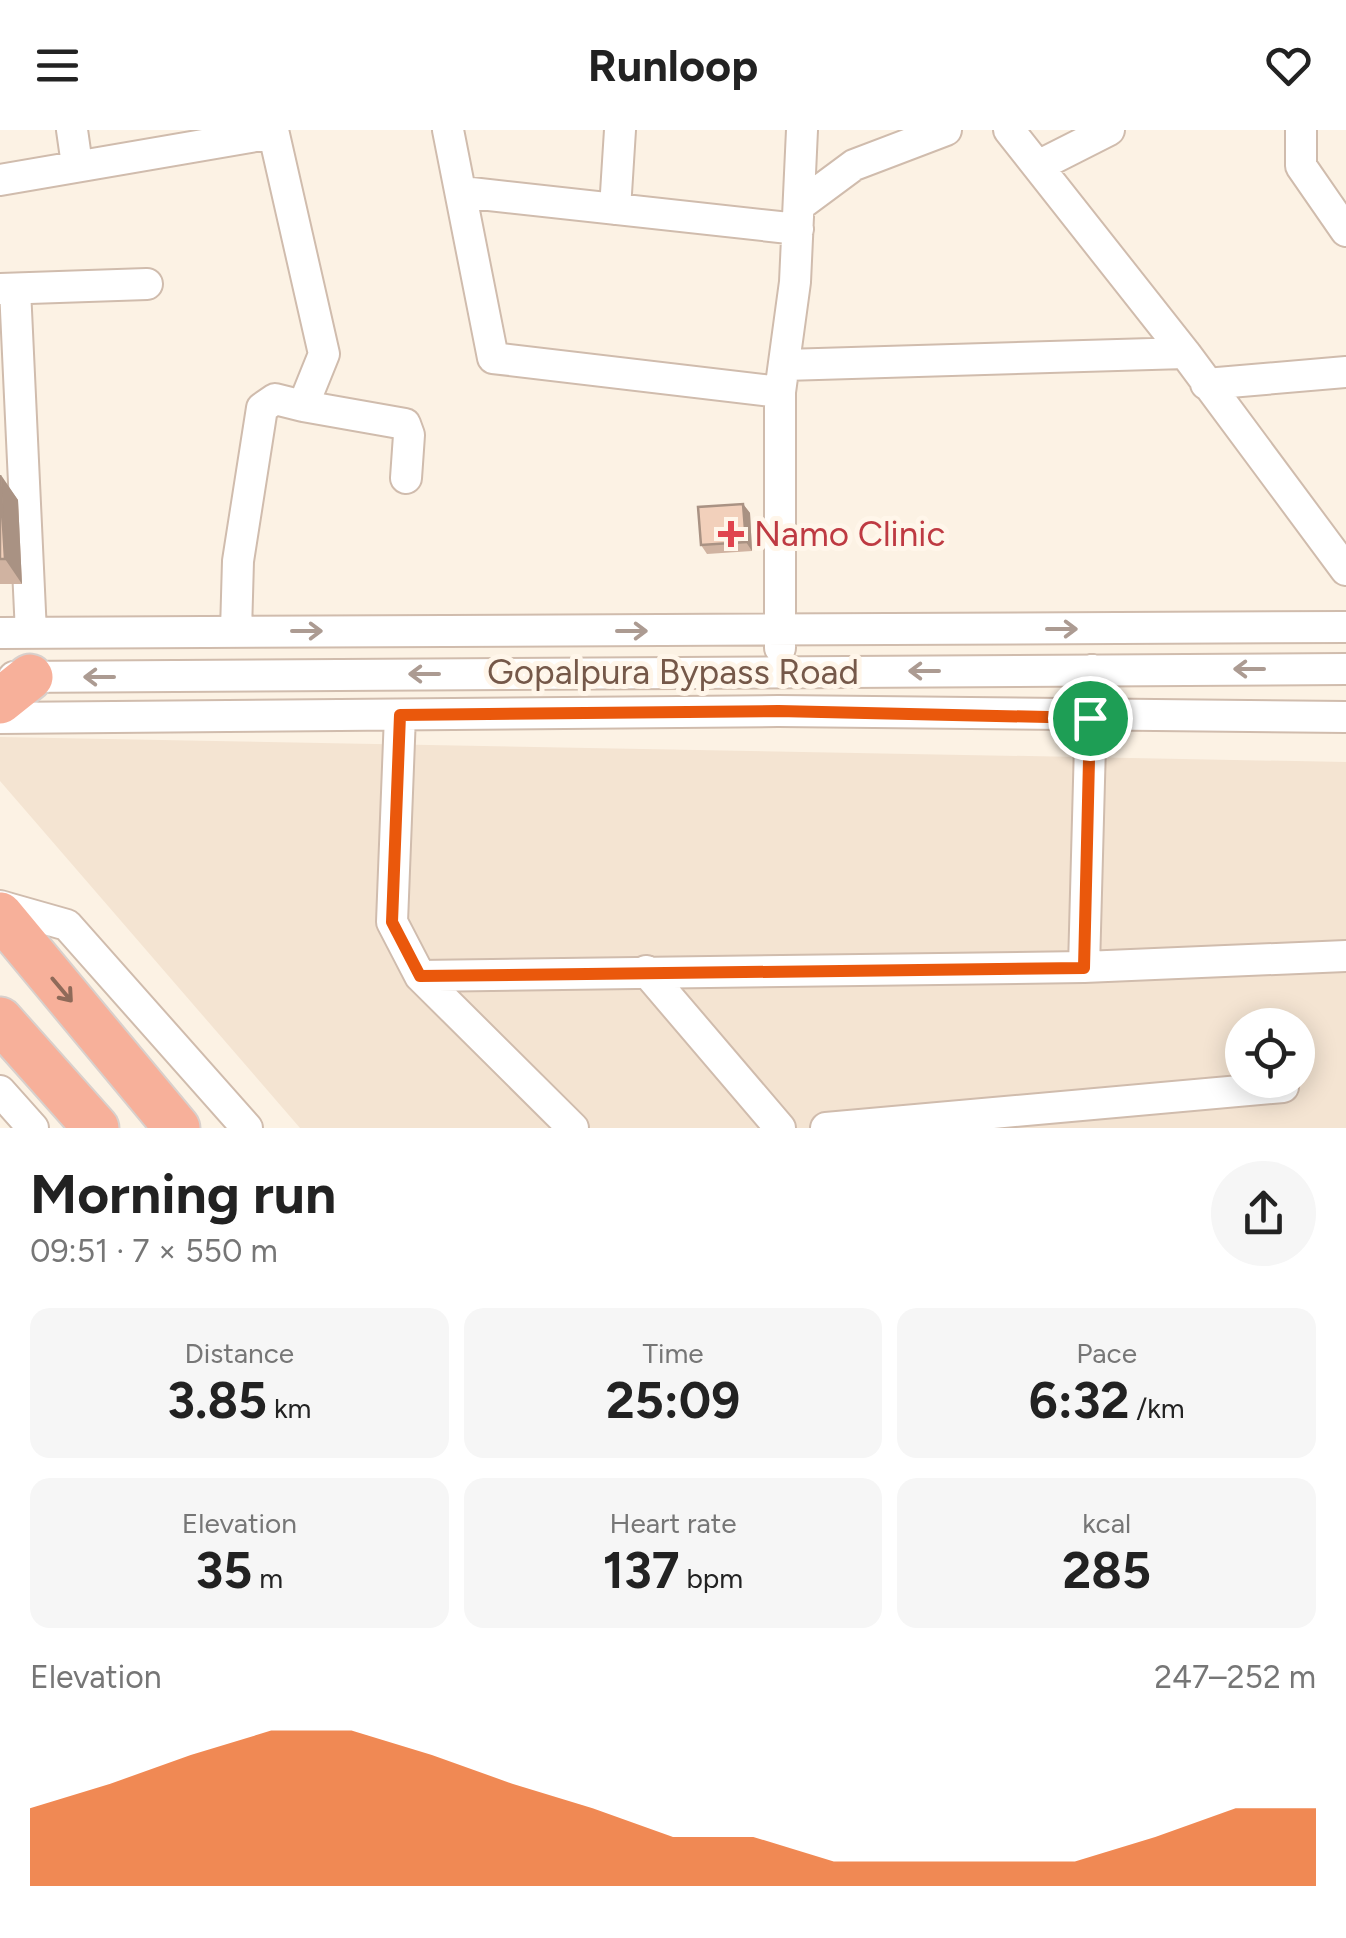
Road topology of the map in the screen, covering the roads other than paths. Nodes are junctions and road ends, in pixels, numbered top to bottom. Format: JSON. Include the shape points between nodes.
{"nodes":[{"id":1,"x":72,"y":130,"type":"edge"},
{"id":2,"x":448,"y":130,"type":"edge"},
{"id":3,"x":620,"y":130,"type":"edge"},
{"id":4,"x":802,"y":130,"type":"edge"},
{"id":5,"x":946,"y":130,"type":"edge"},
{"id":6,"x":1009,"y":130,"type":"edge"},
{"id":7,"x":1110,"y":130,"type":"edge"},
{"id":8,"x":1301,"y":130,"type":"edge"},
{"id":9,"x":273,"y":132,"type":"edge"},
{"id":10,"x":77,"y":165,"type":"junction"},
{"id":11,"x":1038,"y":166,"type":"junction"},
{"id":12,"x":0,"y":180,"type":"edge"},
{"id":13,"x":462,"y":192,"type":"junction"},
{"id":14,"x":614,"y":208,"type":"junction"},
{"id":15,"x":799,"y":217,"type":"junction"},
{"id":16,"x":1346,"y":231,"type":"edge"},
{"id":17,"x":147,"y":284,"type":"dead end"},
{"id":18,"x":8,"y":289,"type":"edge"},
{"id":19,"x":1185,"y":353,"type":"junction"},
{"id":20,"x":1346,"y":372,"type":"edge"},
{"id":21,"x":783,"y":378,"type":"junction"},
{"id":22,"x":1206,"y":384,"type":"junction"},
{"id":23,"x":303,"y":406,"type":"junction"},
{"id":24,"x":406,"y":478,"type":"dead end"},
{"id":25,"x":1346,"y":570,"type":"edge"},
{"id":26,"x":1346,"y":628,"type":"edge"},
{"id":27,"x":781,"y":630,"type":"junction"},
{"id":28,"x":236,"y":632,"type":"junction"},
{"id":29,"x":0,"y":633,"type":"edge"},
{"id":30,"x":31,"y":633,"type":"junction"},
{"id":31,"x":1346,"y":669,"type":"edge"},
{"id":32,"x":1092,"y":670,"type":"junction"},
{"id":33,"x":780,"y":671,"type":"junction"},
{"id":34,"x":10,"y":685,"type":"edge"},
{"id":35,"x":400,"y":715,"type":"junction"},
{"id":36,"x":1346,"y":717,"type":"edge"},
{"id":37,"x":0,"y":718,"type":"edge"},
{"id":38,"x":1090,"y":718,"type":"junction"},
{"id":39,"x":0,"y":906,"type":"edge"},
{"id":40,"x":0,"y":915,"type":"edge"},
{"id":41,"x":1346,"y":956,"type":"edge"},
{"id":42,"x":1084,"y":968,"type":"junction"},
{"id":43,"x":646,"y":971,"type":"junction"},
{"id":44,"x":420,"y":976,"type":"junction"},
{"id":45,"x":0,"y":1020,"type":"edge"},
{"id":46,"x":1225,"y":1091,"type":"edge"},
{"id":47,"x":0,"y":1092,"type":"edge"},
{"id":48,"x":33,"y":1128,"type":"edge"},
{"id":49,"x":96,"y":1128,"type":"edge"},
{"id":50,"x":177,"y":1128,"type":"edge"},
{"id":51,"x":247,"y":1128,"type":"edge"},
{"id":52,"x":572,"y":1128,"type":"edge"},
{"id":53,"x":780,"y":1128,"type":"edge"},
{"id":54,"x":826,"y":1128,"type":"edge"}],
"edges":[{"from":1,"to":10,"type":"street"},
{"from":2,"to":13,"type":"street"},
{"from":3,"to":14,"type":"street"},
{"from":4,"to":15,"type":"street"},
{"from":5,"to":15,"type":"street","via":[[854,165]]},
{"from":6,"to":11,"type":"street"},
{"from":7,"to":11,"type":"street"},
{"from":8,"to":16,"type":"street","via":[[1301,166]]},
{"from":9,"to":10,"type":"street"},
{"from":9,"to":23,"type":"street","via":[[324,354]]},
{"from":10,"to":12,"type":"street"},
{"from":11,"to":19,"type":"street"},
{"from":13,"to":14,"type":"street"},
{"from":13,"to":21,"type":"street","via":[[493,358]]},
{"from":14,"to":15,"type":"street"},
{"from":15,"to":21,"type":"street"},
{"from":17,"to":18,"type":"street"},
{"from":18,"to":30,"type":"street"},
{"from":19,"to":21,"type":"street"},
{"from":19,"to":22,"type":"street"},
{"from":20,"to":22,"type":"street"},
{"from":21,"to":27,"type":"street"},
{"from":22,"to":25,"type":"street"},
{"from":23,"to":24,"type":"street","via":[[405,424]]},
{"from":23,"to":28,"type":"street","via":[[275,399],[262,408],[238,561]]},
{"from":27,"to":26,"type":"street","name":"Gopalpura Bypass Road","one_way":true},
{"from":28,"to":27,"type":"street","name":"Gopalpura Bypass Road","one_way":true},
{"from":27,"to":33,"type":"street"},
{"from":28,"to":30,"type":"street","name":"Gopalpura Bypass Road"},
{"from":29,"to":30,"type":"street","name":"Gopalpura Bypass Road"},
{"from":31,"to":32,"type":"street","name":"Gopalpura Bypass Road","one_way":true},
{"from":32,"to":33,"type":"street","name":"Gopalpura Bypass Road","one_way":true},
{"from":32,"to":38,"type":"street"},
{"from":33,"to":34,"type":"street","name":"Gopalpura Bypass Road","one_way":true},
{"from":35,"to":37,"type":"street"},
{"from":35,"to":38,"type":"street","via":[[778,711]]},
{"from":35,"to":44,"type":"street","via":[[392,922]]},
{"from":36,"to":38,"type":"street"},
{"from":38,"to":42,"type":"street"},
{"from":39,"to":51,"type":"street","via":[[68,925]]},
{"from":40,"to":50,"type":"highway","one_way":true},
{"from":41,"to":42,"type":"street"},
{"from":42,"to":43,"type":"street"},
{"from":43,"to":44,"type":"street"},
{"from":43,"to":53,"type":"street"},
{"from":44,"to":52,"type":"street"},
{"from":45,"to":49,"type":"highway"},
{"from":46,"to":54,"type":"street"},
{"from":47,"to":48,"type":"street"}]}
